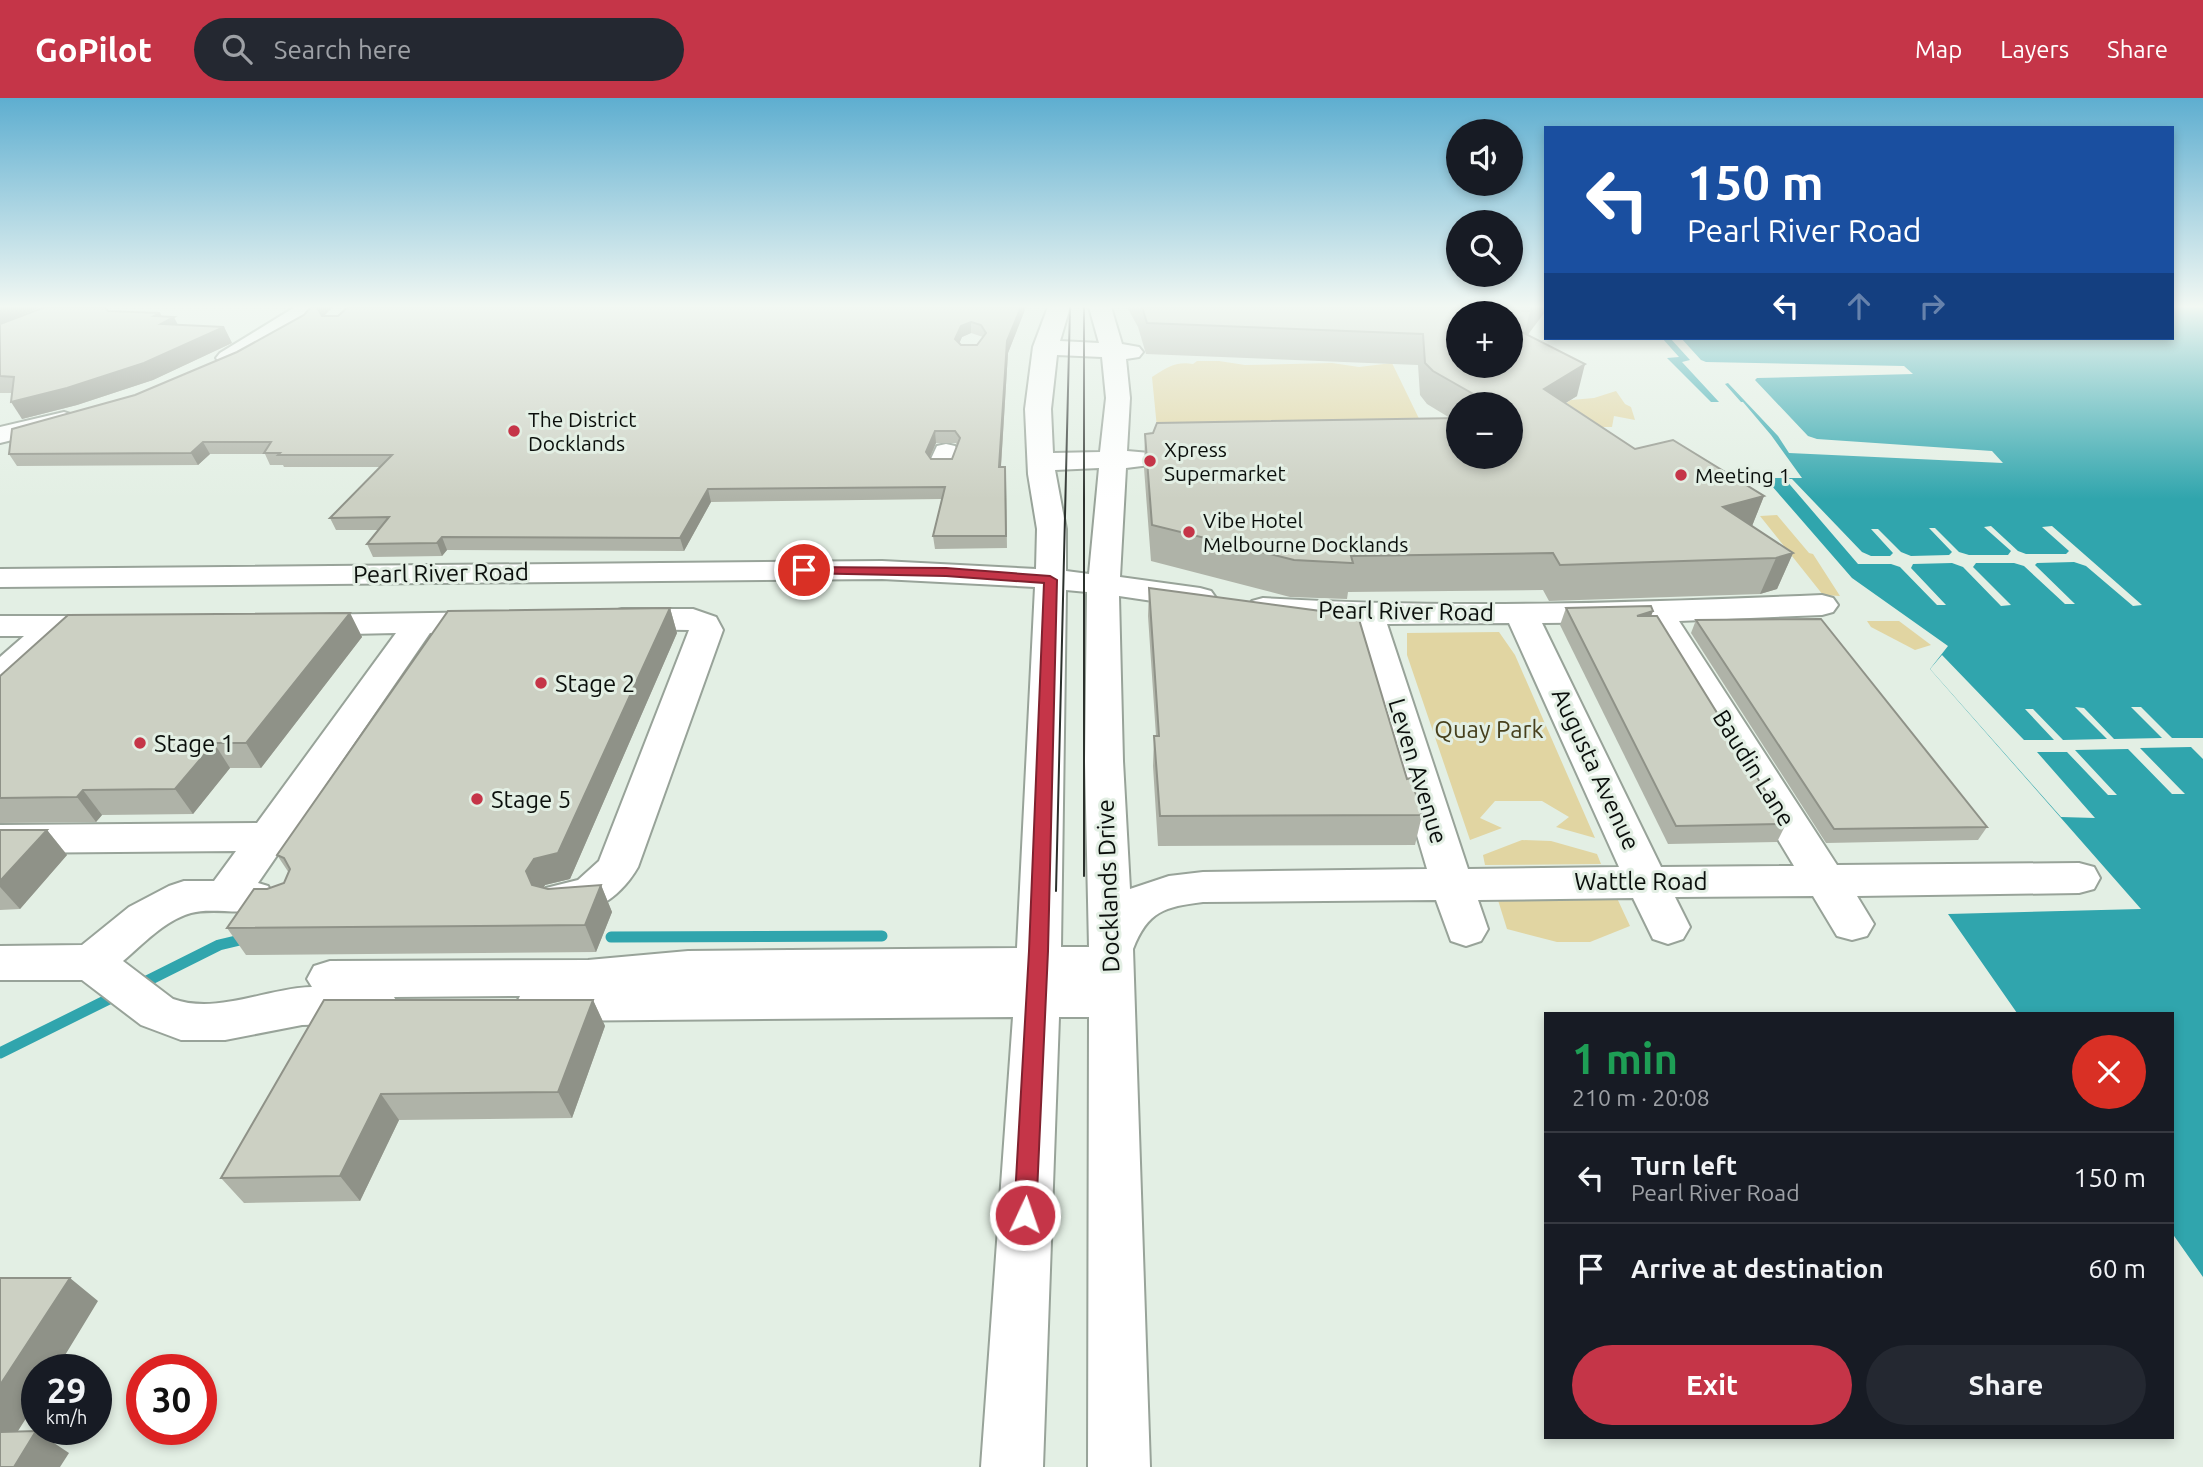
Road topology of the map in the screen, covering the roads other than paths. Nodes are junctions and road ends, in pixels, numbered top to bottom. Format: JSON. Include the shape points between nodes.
{"nodes":[{"id":1,"x":1041,"y":371,"type":"edge"},
{"id":2,"x":1120,"y":371,"type":"edge"},
{"id":3,"x":82,"y":415,"type":"edge"},
{"id":4,"x":0,"y":435,"type":"edge"},
{"id":5,"x":1133,"y":448,"type":"junction"},
{"id":6,"x":1041,"y":462,"type":"junction"},
{"id":7,"x":1050,"y":571,"type":"junction"},
{"id":8,"x":0,"y":578,"type":"edge"},
{"id":9,"x":1105,"y":582,"type":"junction"},
{"id":10,"x":1822,"y":605,"type":"dead end"},
{"id":11,"x":1661,"y":612,"type":"junction"},
{"id":12,"x":1521,"y":613,"type":"junction"},
{"id":13,"x":1368,"y":614,"type":"junction"},
{"id":14,"x":583,"y":620,"type":"edge"},
{"id":15,"x":529,"y":621,"type":"edge"},
{"id":16,"x":420,"y":624,"type":"junction"},
{"id":17,"x":271,"y":625,"type":"edge"},
{"id":18,"x":0,"y":626,"type":"edge"},
{"id":19,"x":55,"y":626,"type":"junction"},
{"id":20,"x":136,"y":626,"type":"edge"},
{"id":21,"x":0,"y":674,"type":"edge"},
{"id":22,"x":1105,"y":822,"type":"junction"},
{"id":23,"x":269,"y":837,"type":"junction"},
{"id":24,"x":0,"y":839,"type":"edge"},
{"id":25,"x":2078,"y":878,"type":"dead end"},
{"id":26,"x":1649,"y":881,"type":"junction"},
{"id":27,"x":1825,"y":881,"type":"junction"},
{"id":28,"x":1453,"y":883,"type":"junction"},
{"id":29,"x":1203,"y":887,"type":"junction"},
{"id":30,"x":226,"y":897,"type":"junction"},
{"id":31,"x":284,"y":897,"type":"edge"},
{"id":32,"x":561,"y":899,"type":"edge"},
{"id":33,"x":1852,"y":923,"type":"dead end"},
{"id":34,"x":1668,"y":927,"type":"dead end"},
{"id":35,"x":1466,"y":929,"type":"dead end"},
{"id":36,"x":0,"y":963,"type":"edge"},
{"id":37,"x":99,"y":968,"type":"junction"},
{"id":38,"x":1111,"y":970,"type":"junction"},
{"id":39,"x":1037,"y":982,"type":"junction"},
{"id":40,"x":1012,"y":1467,"type":"edge"},
{"id":41,"x":1119,"y":1467,"type":"edge"}],
"edges":[{"from":1,"to":6,"type":"street"},
{"from":2,"to":5,"type":"street","name":"Docklands Drive","via":[[1118,398]]},
{"from":3,"to":4,"type":"street"},
{"from":5,"to":6,"type":"street"},
{"from":5,"to":9,"type":"street","name":"Docklands Drive"},
{"from":6,"to":7,"type":"street","via":[[1051,512]]},
{"from":7,"to":8,"type":"street","name":"Pearl River Road","via":[[576,562],[111,568]]},
{"from":7,"to":9,"type":"street","name":"Pearl River Road"},
{"from":7,"to":39,"type":"street"},
{"from":9,"to":13,"type":"street","name":"Pearl River Road","via":[[1274,609]]},
{"from":9,"to":22,"type":"street","name":"Docklands Drive"},
{"from":10,"to":11,"type":"street","name":"Pearl River Road"},
{"from":11,"to":12,"type":"street","name":"Pearl River Road"},
{"from":11,"to":27,"type":"street","name":"Baudin Lane"},
{"from":12,"to":13,"type":"street","name":"Pearl River Road"},
{"from":12,"to":26,"type":"street","name":"Augusta Avenue"},
{"from":13,"to":28,"type":"street","name":"Leven Avenue"},
{"from":14,"to":32,"type":"street","via":[[693,619],[706,630],[617,867],[593,893]]},
{"from":15,"to":16,"type":"street"},
{"from":16,"to":17,"type":"street"},
{"from":16,"to":23,"type":"street"},
{"from":18,"to":19,"type":"street"},
{"from":19,"to":20,"type":"street"},
{"from":19,"to":21,"type":"street"},
{"from":22,"to":29,"type":"street","name":"Wattle Road","via":[[1133,867],[1159,880]]},
{"from":22,"to":38,"type":"street","name":"Docklands Drive"},
{"from":23,"to":24,"type":"street"},
{"from":23,"to":30,"type":"street"},
{"from":25,"to":27,"type":"street","name":"Wattle Road"},
{"from":26,"to":27,"type":"street","name":"Wattle Road"},
{"from":26,"to":28,"type":"street","name":"Wattle Road"},
{"from":26,"to":34,"type":"street","name":"Augusta Avenue"},
{"from":27,"to":33,"type":"street","name":"Baudin Lane"},
{"from":28,"to":29,"type":"street","name":"Wattle Road"},
{"from":28,"to":35,"type":"street","name":"Leven Avenue"},
{"from":29,"to":38,"type":"street","name":"Wattle Road","via":[[1151,897],[1133,907],[1119,927]]},
{"from":30,"to":31,"type":"street"},
{"from":30,"to":37,"type":"street","via":[[184,897],[144,919]]},
{"from":36,"to":37,"type":"street"},
{"from":37,"to":39,"type":"street","via":[[157,1012],[181,1021],[225,1021],[315,1005],[688,985]]},
{"from":38,"to":39,"type":"street"},
{"from":38,"to":41,"type":"street","name":"Docklands Drive"},
{"from":39,"to":40,"type":"street"}]}
